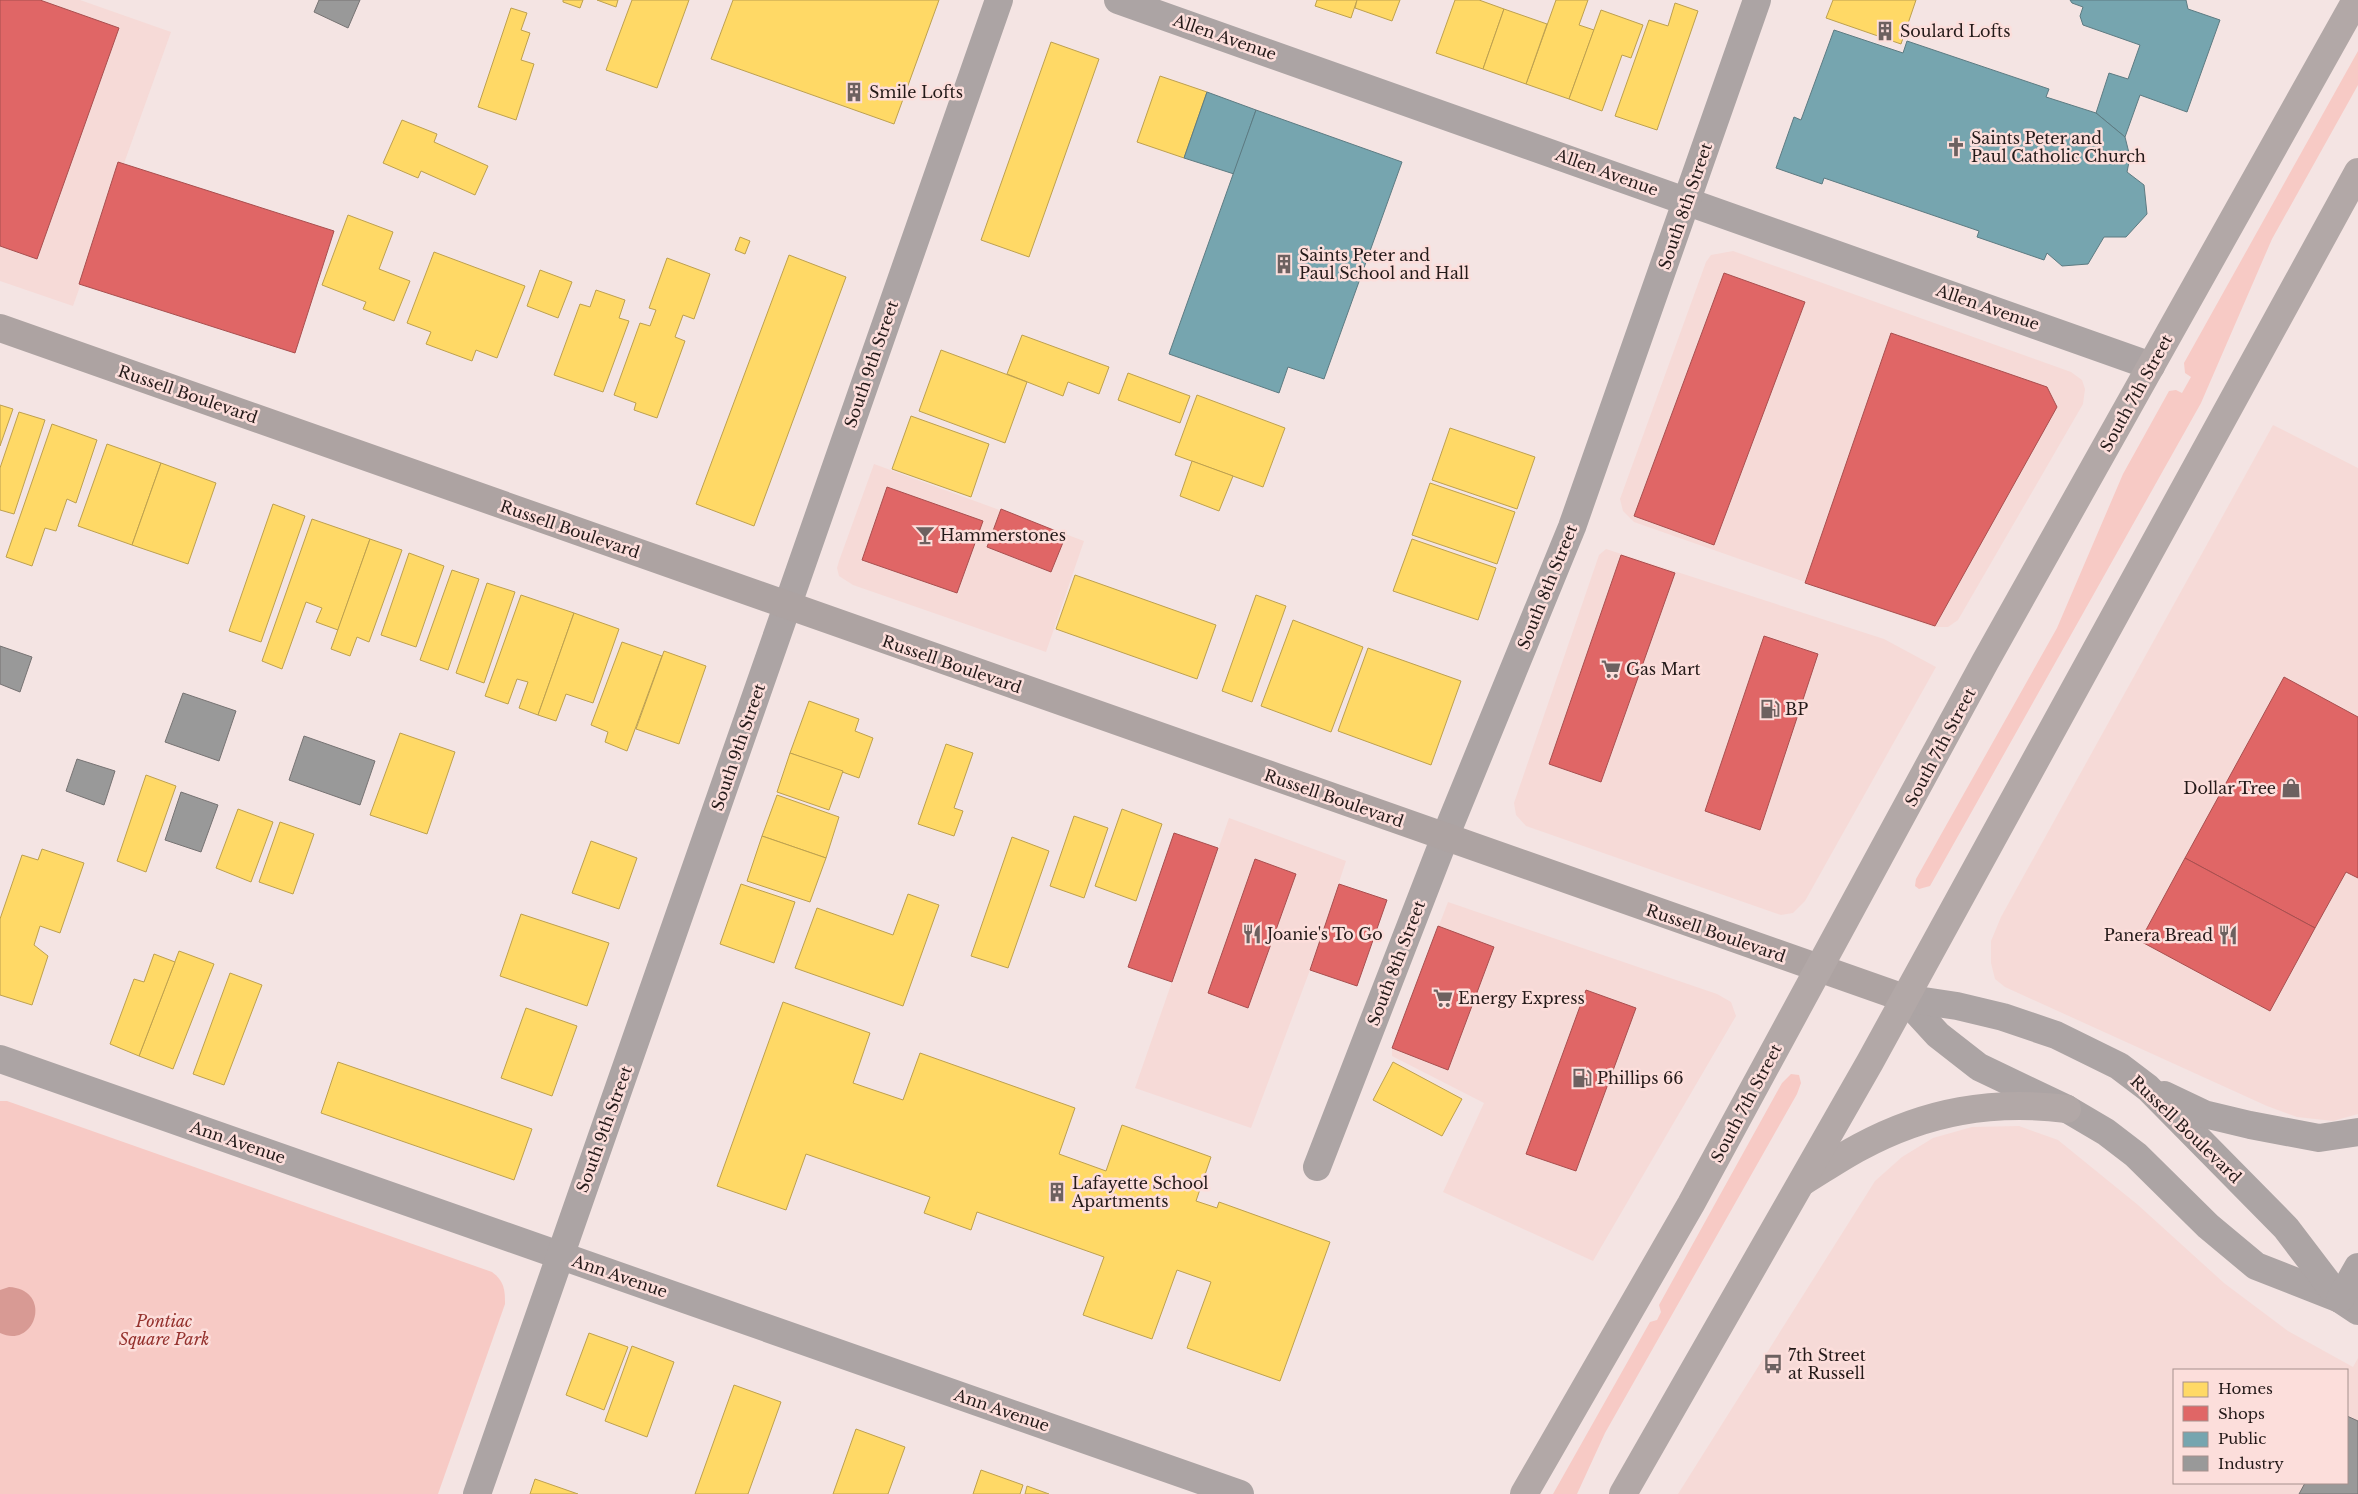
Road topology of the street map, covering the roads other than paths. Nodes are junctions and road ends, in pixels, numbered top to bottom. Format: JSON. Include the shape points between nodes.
{"nodes":[{"id":1,"x":999,"y":0,"type":"edge"},
{"id":2,"x":1118,"y":0,"type":"edge"},
{"id":3,"x":1758,"y":0,"type":"edge"},
{"id":4,"x":2356,"y":0,"type":"edge"},
{"id":5,"x":2358,"y":172,"type":"edge"},
{"id":6,"x":1688,"y":201,"type":"junction"},
{"id":7,"x":0,"y":328,"type":"edge"},
{"id":8,"x":2151,"y":366,"type":"junction"},
{"id":9,"x":787,"y":606,"type":"junction"},
{"id":10,"x":1445,"y":837,"type":"junction"},
{"id":11,"x":1819,"y":969,"type":"junction"},
{"id":12,"x":1904,"y":998,"type":"junction"},
{"id":13,"x":0,"y":1059,"type":"edge"},
{"id":14,"x":2148,"y":1088,"type":"junction"},
{"id":15,"x":2067,"y":1109,"type":"junction"},
{"id":16,"x":2358,"y":1132,"type":"edge"},
{"id":17,"x":1318,"y":1167,"type":"dead end"},
{"id":18,"x":1801,"y":1183,"type":"junction"},
{"id":19,"x":560,"y":1254,"type":"junction"},
{"id":20,"x":2358,"y":1267,"type":"edge"},
{"id":21,"x":2349,"y":1305,"type":"edge"},
{"id":22,"x":477,"y":1494,"type":"edge"},
{"id":23,"x":1240,"y":1494,"type":"edge"},
{"id":24,"x":1524,"y":1494,"type":"edge"},
{"id":25,"x":1623,"y":1494,"type":"edge"}],
"edges":[{"from":1,"to":9,"type":"street","name":"South 9th Street"},
{"from":2,"to":6,"type":"street","name":"Allen Avenue"},
{"from":3,"to":6,"type":"street","name":"South 8th Street"},
{"from":4,"to":8,"type":"main road","name":"South 7th Street"},
{"from":5,"to":12,"type":"main road"},
{"from":6,"to":8,"type":"street","name":"Allen Avenue"},
{"from":6,"to":10,"type":"street","name":"South 8th Street","via":[[1572,527]]},
{"from":7,"to":9,"type":"main road","name":"Russell Boulevard"},
{"from":8,"to":11,"type":"main road","name":"South 7th Street","via":[[1985,662]]},
{"from":9,"to":10,"type":"main road","name":"Russell Boulevard"},
{"from":9,"to":19,"type":"street","name":"South 9th Street"},
{"from":10,"to":11,"type":"main road","name":"Russell Boulevard"},
{"from":10,"to":17,"type":"street","name":"South 8th Street"},
{"from":11,"to":12,"type":"main road","name":"Russell Boulevard"},
{"from":11,"to":24,"type":"main road","name":"South 7th Street","via":[[1691,1204]]},
{"from":12,"to":14,"type":"street","name":"Russell Boulevard","via":[[1958,1006],[2056,1035],[2119,1066]]},
{"from":12,"to":15,"type":"street","name":"Russell Boulevard","via":[[1938,1035],[1979,1067]]},
{"from":12,"to":18,"type":"main road"},
{"from":13,"to":19,"type":"street","name":"Ann Avenue"},
{"from":14,"to":16,"type":"street","via":[[2204,1114],[2250,1125],[2319,1138]]},
{"from":14,"to":21,"type":"street","name":"Russell Boulevard","via":[[2286,1228]]},
{"from":15,"to":18,"type":"main road","via":[[2032,1105],[1990,1106],[1953,1112],[1860,1146]]},
{"from":15,"to":21,"type":"street","name":"Russell Boulevard","via":[[2136,1155],[2208,1226],[2256,1266]]},
{"from":18,"to":25,"type":"main road"},
{"from":19,"to":22,"type":"street","name":"South 9th Street"},
{"from":19,"to":23,"type":"street","name":"Ann Avenue"},
{"from":20,"to":21,"type":"street"}]}
